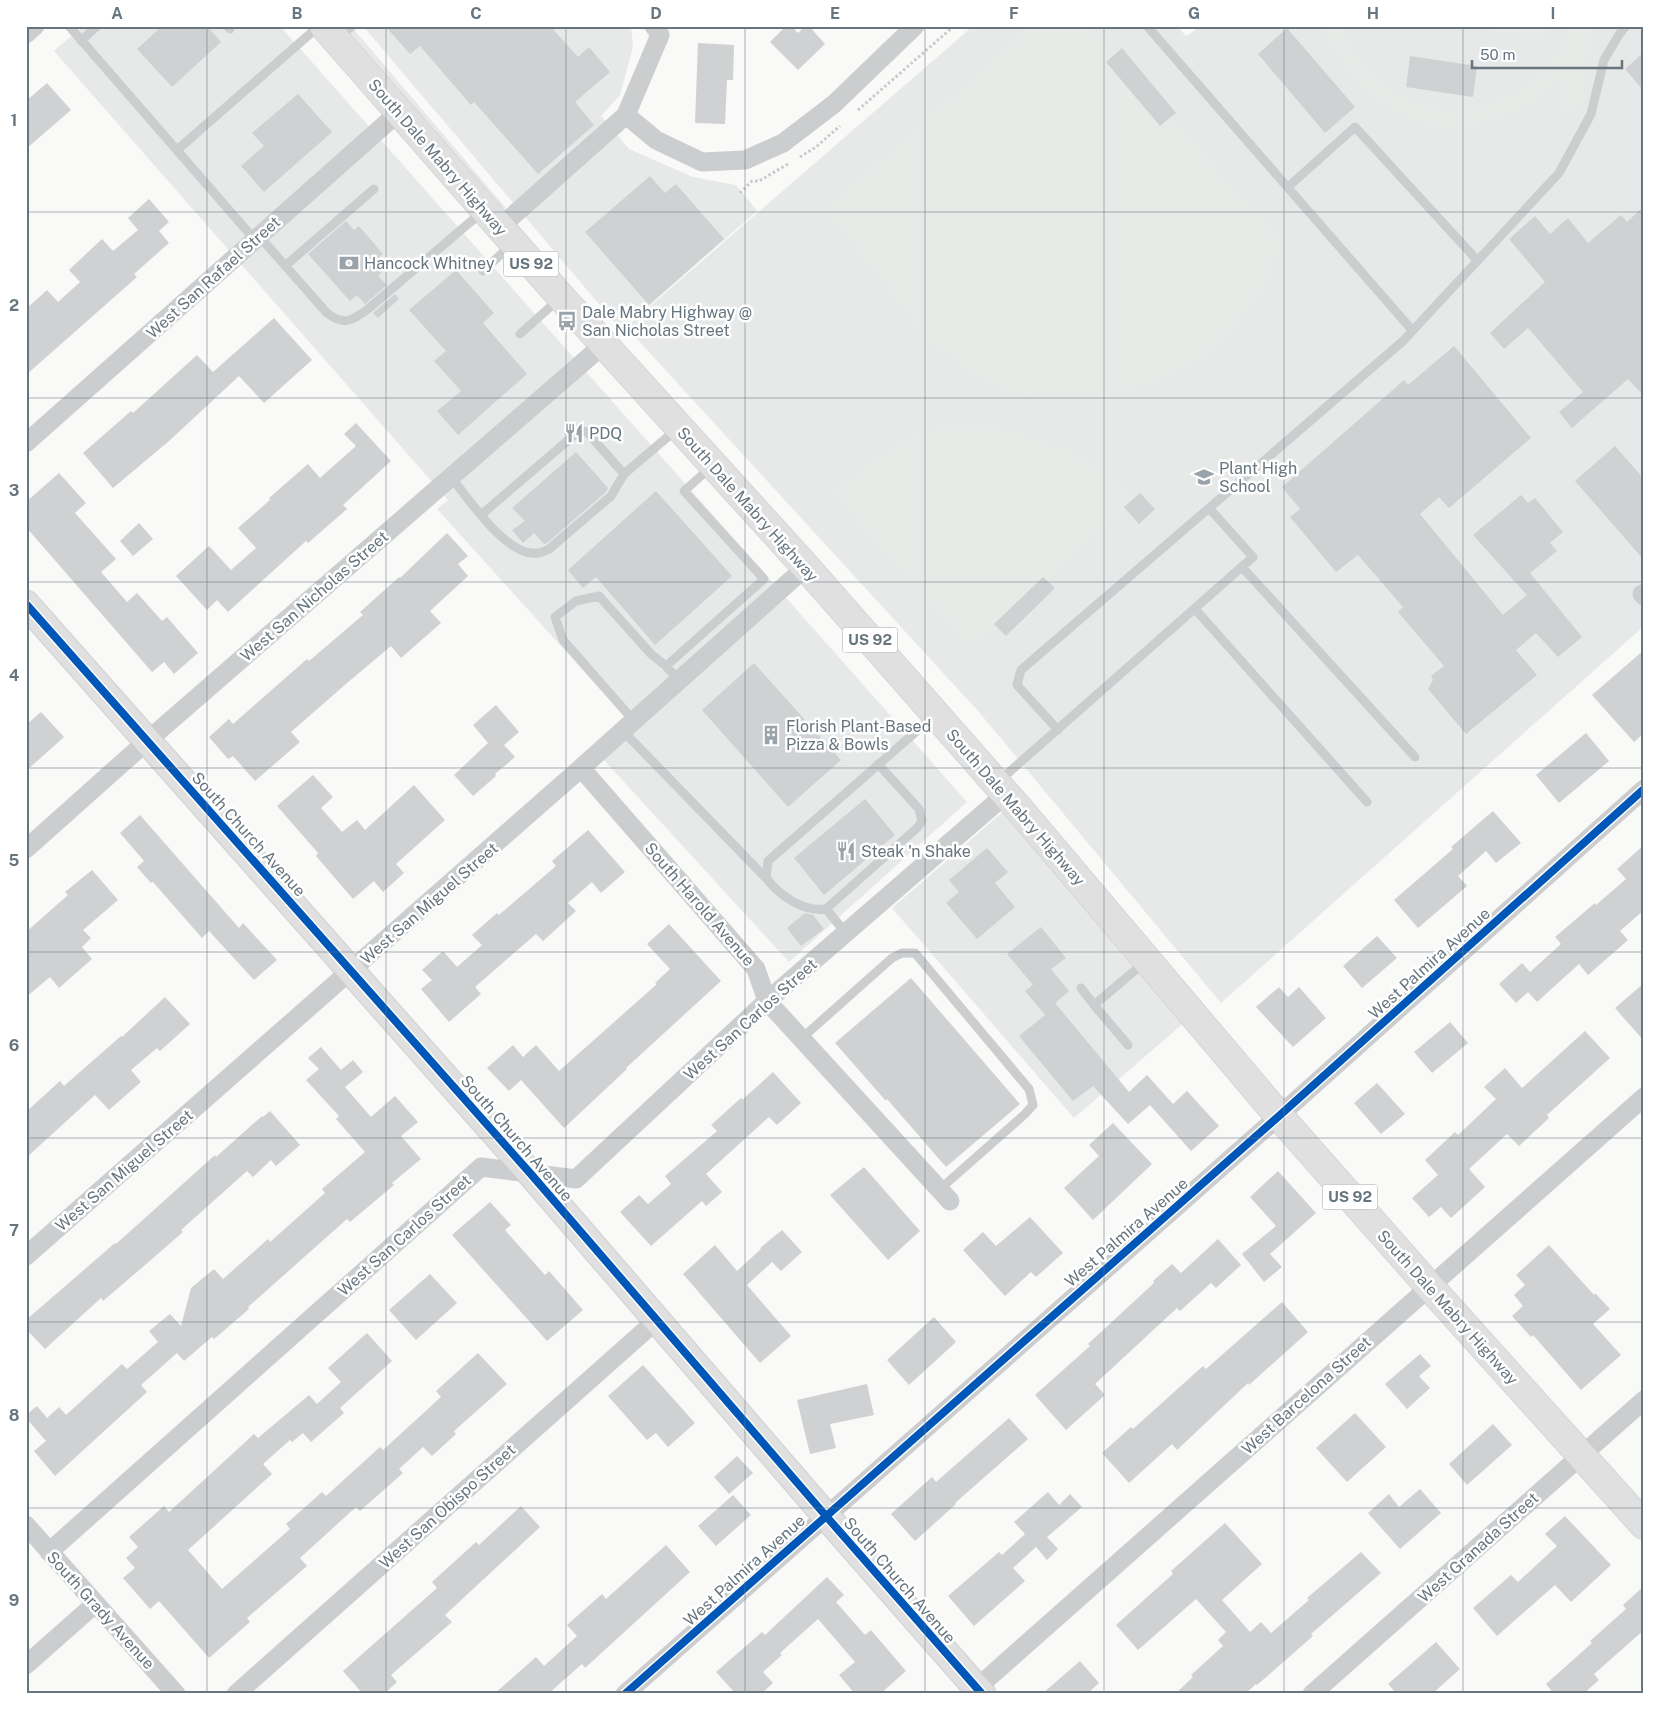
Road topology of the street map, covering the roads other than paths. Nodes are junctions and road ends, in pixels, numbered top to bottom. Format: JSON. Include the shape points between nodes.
{"nodes":[{"id":1,"x":35,"y":26,"type":"edge"},
{"id":2,"x":69,"y":26,"type":"edge"},
{"id":3,"x":98,"y":26,"type":"edge"},
{"id":4,"x":654,"y":26,"type":"edge"},
{"id":5,"x":915,"y":26,"type":"edge"},
{"id":6,"x":1147,"y":26,"type":"edge"},
{"id":7,"x":1626,"y":26,"type":"edge"},
{"id":8,"x":333,"y":30,"type":"edge"},
{"id":9,"x":26,"y":34,"type":"edge"},
{"id":10,"x":81,"y":41,"type":"junction"},
{"id":11,"x":399,"y":112,"type":"junction"},
{"id":12,"x":626,"y":115,"type":"junction"},
{"id":13,"x":177,"y":150,"type":"junction"},
{"id":14,"x":1288,"y":187,"type":"junction"},
{"id":15,"x":374,"y":189,"type":"dead end"},
{"id":16,"x":499,"y":227,"type":"junction"},
{"id":17,"x":257,"y":238,"type":"junction"},
{"id":18,"x":1477,"y":260,"type":"junction"},
{"id":19,"x":285,"y":266,"type":"junction"},
{"id":20,"x":483,"y":271,"type":"dead end"},
{"id":21,"x":561,"y":297,"type":"junction"},
{"id":22,"x":1412,"y":330,"type":"junction"},
{"id":23,"x":520,"y":334,"type":"dead end"},
{"id":24,"x":603,"y":345,"type":"junction"},
{"id":25,"x":679,"y":428,"type":"junction"},
{"id":26,"x":26,"y":443,"type":"edge"},
{"id":27,"x":713,"y":465,"type":"junction"},
{"id":28,"x":624,"y":474,"type":"junction"},
{"id":29,"x":451,"y":477,"type":"junction"},
{"id":30,"x":1209,"y":508,"type":"junction"},
{"id":31,"x":481,"y":515,"type":"junction"},
{"id":32,"x":806,"y":567,"type":"junction"},
{"id":33,"x":1242,"y":567,"type":"junction"},
{"id":34,"x":26,"y":604,"type":"edge"},
{"id":35,"x":1195,"y":609,"type":"junction"},
{"id":36,"x":666,"y":666,"type":"junction"},
{"id":37,"x":679,"y":681,"type":"junction"},
{"id":38,"x":936,"y":714,"type":"junction"},
{"id":39,"x":629,"y":726,"type":"junction"},
{"id":40,"x":1058,"y":730,"type":"junction"},
{"id":41,"x":147,"y":741,"type":"junction"},
{"id":42,"x":1415,"y":757,"type":"dead end"},
{"id":43,"x":878,"y":764,"type":"junction"},
{"id":44,"x":581,"y":768,"type":"junction"},
{"id":45,"x":1001,"y":789,"type":"junction"},
{"id":46,"x":1644,"y":789,"type":"edge"},
{"id":47,"x":1367,"y":802,"type":"dead end"},
{"id":48,"x":26,"y":849,"type":"edge"},
{"id":49,"x":766,"y":878,"type":"junction"},
{"id":50,"x":826,"y":909,"type":"junction"},
{"id":51,"x":846,"y":933,"type":"junction"},
{"id":52,"x":1148,"y":961,"type":"junction"},
{"id":53,"x":351,"y":971,"type":"junction"},
{"id":54,"x":1081,"y":988,"type":"dead end"},
{"id":55,"x":768,"y":1000,"type":"junction"},
{"id":56,"x":1094,"y":1005,"type":"junction"},
{"id":57,"x":802,"y":1038,"type":"junction"},
{"id":58,"x":1128,"y":1045,"type":"dead end"},
{"id":59,"x":1644,"y":1097,"type":"edge"},
{"id":60,"x":1279,"y":1116,"type":"junction"},
{"id":61,"x":530,"y":1173,"type":"junction"},
{"id":62,"x":945,"y":1195,"type":"joint"},
{"id":63,"x":26,"y":1256,"type":"edge"},
{"id":64,"x":1429,"y":1286,"type":"junction"},
{"id":65,"x":658,"y":1319,"type":"junction"},
{"id":66,"x":1644,"y":1400,"type":"edge"},
{"id":67,"x":1580,"y":1456,"type":"junction"},
{"id":68,"x":826,"y":1516,"type":"junction"},
{"id":69,"x":26,"y":1525,"type":"edge"},
{"id":70,"x":1644,"y":1525,"type":"edge"},
{"id":71,"x":49,"y":1552,"type":"junction"},
{"id":72,"x":95,"y":1604,"type":"junction"},
{"id":73,"x":26,"y":1666,"type":"edge"},
{"id":74,"x":976,"y":1692,"type":"edge"},
{"id":75,"x":176,"y":1694,"type":"edge"},
{"id":76,"x":236,"y":1694,"type":"edge"},
{"id":77,"x":625,"y":1694,"type":"edge"},
{"id":78,"x":1312,"y":1694,"type":"edge"}],
"edges":[{"from":1,"to":9,"type":"street"},
{"from":2,"to":10,"type":"lane"},
{"from":3,"to":10,"type":"lane"},
{"from":4,"to":12,"type":"street","via":[[660,35]]},
{"from":5,"to":12,"type":"street","via":[[834,104],[784,143],[745,160],[702,162],[656,140]]},
{"from":6,"to":14,"type":"lane"},
{"from":7,"to":18,"type":"lane","via":[[1604,60],[1591,114],[1559,172]]},
{"from":8,"to":11,"type":"main road","name":"South Dale Mabry Highway","number":"US 92"},
{"from":8,"to":13,"type":"lane"},
{"from":10,"to":13,"type":"lane"},
{"from":11,"to":16,"type":"main road","name":"South Dale Mabry Highway","number":"US 92"},
{"from":11,"to":17,"type":"street","name":"West San Rafael Street"},
{"from":12,"to":16,"type":"street"},
{"from":13,"to":17,"type":"lane"},
{"from":14,"to":18,"type":"lane","via":[[1355,127]]},
{"from":14,"to":22,"type":"lane"},
{"from":15,"to":19,"type":"lane"},
{"from":16,"to":19,"type":"lane","via":[[432,255],[368,309],[348,321],[327,313]]},
{"from":16,"to":20,"type":"lane"},
{"from":16,"to":21,"type":"main road","name":"South Dale Mabry Highway","number":"US 92"},
{"from":17,"to":19,"type":"lane"},
{"from":17,"to":26,"type":"street","name":"West San Rafael Street"},
{"from":18,"to":22,"type":"lane"},
{"from":21,"to":23,"type":"lane"},
{"from":21,"to":24,"type":"main road","name":"South Dale Mabry Highway","number":"US 92"},
{"from":22,"to":30,"type":"lane"},
{"from":24,"to":25,"type":"main road","name":"South Dale Mabry Highway","number":"US 92"},
{"from":24,"to":29,"type":"street","name":"West San Nicholas Street"},
{"from":25,"to":27,"type":"main road","name":"South Dale Mabry Highway","number":"US 92"},
{"from":25,"to":28,"type":"lane"},
{"from":27,"to":32,"type":"main road","name":"South Dale Mabry Highway","number":"US 92"},
{"from":27,"to":36,"type":"lane","via":[[684,491],[764,579]]},
{"from":28,"to":31,"type":"lane","via":[[611,496],[549,549],[538,553],[527,552],[509,543]]},
{"from":28,"to":31,"type":"lane","via":[[587,432],[580,430]]},
{"from":29,"to":31,"type":"lane"},
{"from":29,"to":41,"type":"street","name":"West San Nicholas Street"},
{"from":30,"to":33,"type":"lane","via":[[1253,557]]},
{"from":30,"to":40,"type":"lane","via":[[1021,670],[1017,685]]},
{"from":32,"to":37,"type":"street","name":"West San Miguel Street"},
{"from":32,"to":38,"type":"main road","name":"South Dale Mabry Highway","number":"US 92"},
{"from":33,"to":35,"type":"lane"},
{"from":33,"to":42,"type":"lane"},
{"from":34,"to":41,"type":"street","name":"South Church Avenue"},
{"from":35,"to":40,"type":"lane"},
{"from":35,"to":47,"type":"lane"},
{"from":36,"to":37,"type":"lane"},
{"from":36,"to":39,"type":"lane","via":[[651,654],[599,596],[576,601],[555,617],[562,640]]},
{"from":37,"to":39,"type":"street","name":"West San Miguel Street"},
{"from":38,"to":43,"type":"lane"},
{"from":38,"to":45,"type":"main road","name":"South Dale Mabry Highway","number":"US 92"},
{"from":39,"to":44,"type":"street","name":"West San Miguel Street"},
{"from":39,"to":49,"type":"lane"},
{"from":40,"to":45,"type":"lane"},
{"from":41,"to":48,"type":"street","name":"West San Nicholas Street"},
{"from":41,"to":53,"type":"street","name":"South Church Avenue"},
{"from":43,"to":49,"type":"lane","via":[[768,861]]},
{"from":43,"to":50,"type":"lane","via":[[919,809],[922,821]]},
{"from":44,"to":53,"type":"street","name":"West San Miguel Street"},
{"from":44,"to":55,"type":"street","name":"South Harold Avenue","via":[[756,969]]},
{"from":45,"to":51,"type":"street","name":"West San Carlos Street"},
{"from":45,"to":52,"type":"main road","name":"South Dale Mabry Highway","number":"US 92"},
{"from":46,"to":60,"type":"street","name":"West Palmira Avenue"},
{"from":49,"to":50,"type":"lane","via":[[788,899],[815,910]]},
{"from":50,"to":51,"type":"lane"},
{"from":51,"to":55,"type":"street","name":"West San Carlos Street"},
{"from":52,"to":56,"type":"lane"},
{"from":52,"to":60,"type":"main road","name":"South Dale Mabry Highway","number":"US 92"},
{"from":53,"to":61,"type":"street","name":"South Church Avenue"},
{"from":53,"to":63,"type":"street","name":"West San Miguel Street"},
{"from":54,"to":56,"type":"lane"},
{"from":55,"to":57,"type":"street","name":"South Harold Avenue"},
{"from":55,"to":61,"type":"street","name":"West San Carlos Street","via":[[576,1179]]},
{"from":56,"to":58,"type":"lane"},
{"from":57,"to":62,"type":"street","name":"South Harold Avenue"},
{"from":57,"to":62,"type":"lane","via":[[892,958],[902,953],[915,954],[1029,1090],[1033,1105]]},
{"from":59,"to":64,"type":"street","name":"West Barcelona Street"},
{"from":60,"to":64,"type":"main road","name":"South Dale Mabry Highway","number":"US 92"},
{"from":60,"to":68,"type":"street","name":"West Palmira Avenue"},
{"from":61,"to":65,"type":"street","name":"South Church Avenue"},
{"from":61,"to":71,"type":"street","name":"West San Carlos Street","via":[[481,1167]]},
{"from":64,"to":67,"type":"main road","name":"South Dale Mabry Highway","number":"US 92"},
{"from":64,"to":74,"type":"street","name":"West Barcelona Street"},
{"from":65,"to":68,"type":"street","name":"South Church Avenue"},
{"from":65,"to":76,"type":"street","name":"West San Obispo Street"},
{"from":66,"to":67,"type":"street","name":"West Granada Street"},
{"from":67,"to":70,"type":"main road","name":"South Dale Mabry Highway","number":"US 92"},
{"from":67,"to":78,"type":"street","name":"West Granada Street"},
{"from":68,"to":74,"type":"street","name":"South Church Avenue"},
{"from":68,"to":77,"type":"street","name":"West Palmira Avenue"},
{"from":69,"to":71,"type":"street","name":"South Grady Avenue"},
{"from":71,"to":72,"type":"street","name":"South Grady Avenue"},
{"from":72,"to":73,"type":"street"},
{"from":72,"to":75,"type":"street","name":"South Grady Avenue"}]}
